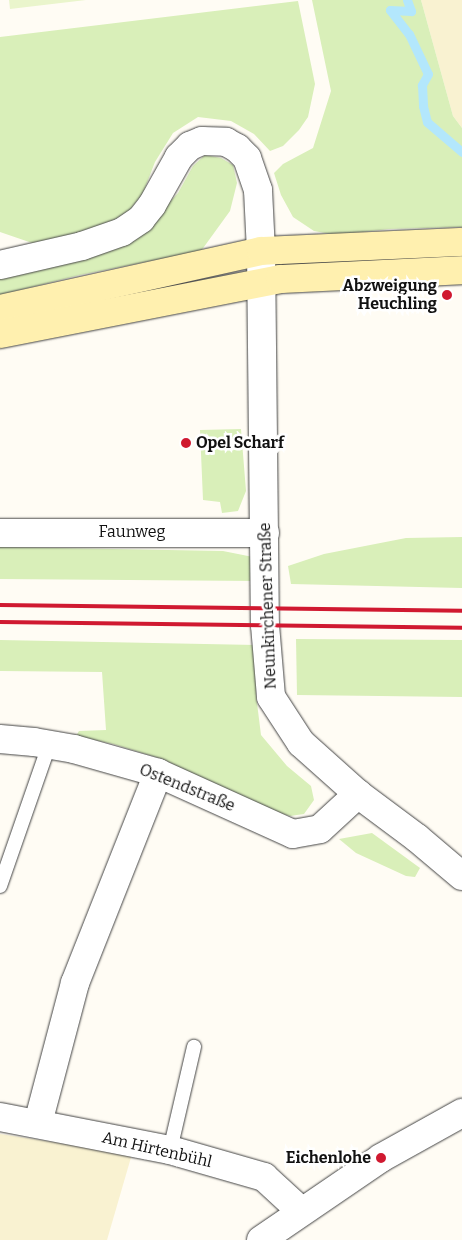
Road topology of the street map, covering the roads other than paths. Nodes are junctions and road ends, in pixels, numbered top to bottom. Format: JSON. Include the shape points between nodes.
{"nodes":[{"id":1,"x":462,"y":242,"type":"edge"},
{"id":2,"x":261,"y":251,"type":"junction"},
{"id":3,"x":0,"y":266,"type":"edge"},
{"id":4,"x":462,"y":270,"type":"edge"},
{"id":5,"x":260,"y":282,"type":"junction"},
{"id":6,"x":0,"y":309,"type":"edge"},
{"id":7,"x":0,"y":334,"type":"edge"},
{"id":8,"x":0,"y":533,"type":"edge"},
{"id":9,"x":265,"y":533,"type":"junction"},
{"id":10,"x":0,"y":739,"type":"edge"},
{"id":11,"x":49,"y":744,"type":"junction"},
{"id":12,"x":158,"y":773,"type":"junction"},
{"id":13,"x":358,"y":794,"type":"junction"},
{"id":14,"x":462,"y":876,"type":"edge"},
{"id":15,"x":0,"y":886,"type":"edge"},
{"id":16,"x":194,"y":1047,"type":"dead end"},
{"id":17,"x":462,"y":1113,"type":"edge"},
{"id":18,"x":0,"y":1117,"type":"edge"},
{"id":19,"x":38,"y":1123,"type":"junction"},
{"id":20,"x":170,"y":1150,"type":"junction"},
{"id":21,"x":301,"y":1211,"type":"junction"},
{"id":22,"x":261,"y":1240,"type":"edge"}],
"edges":[{"from":1,"to":2,"type":"main road"},
{"from":2,"to":3,"type":"street","name":"Neunkirchener Straße","via":[[258,190],[247,158],[237,148],[215,140],[190,146],[179,157],[152,206],[141,219],[122,232],[82,246]]},
{"from":2,"to":5,"type":"street","name":"Neunkirchener Straße"},
{"from":2,"to":6,"type":"main road"},
{"from":4,"to":5,"type":"main road"},
{"from":5,"to":7,"type":"main road"},
{"from":5,"to":9,"type":"street","name":"Neunkirchener Straße"},
{"from":8,"to":9,"type":"street","name":"Faunweg"},
{"from":9,"to":13,"type":"street","name":"Neunkirchener Straße","via":[[265,625],[271,697],[301,744]]},
{"from":10,"to":11,"type":"street","name":"Ostendstraße"},
{"from":11,"to":12,"type":"street","name":"Ostendstraße"},
{"from":11,"to":15,"type":"lane"},
{"from":12,"to":13,"type":"street","name":"Ostendstraße","via":[[293,834],[320,829]]},
{"from":12,"to":19,"type":"street","via":[[75,983]]},
{"from":13,"to":14,"type":"street","name":"Neunkirchener Straße"},
{"from":16,"to":20,"type":"lane"},
{"from":17,"to":21,"type":"street","via":[[381,1158]]},
{"from":18,"to":19,"type":"street","name":"Am Hirtenbühl"},
{"from":19,"to":20,"type":"street","name":"Am Hirtenbühl"},
{"from":20,"to":21,"type":"street","name":"Am Hirtenbühl","via":[[264,1177]]},
{"from":21,"to":22,"type":"street"}]}
